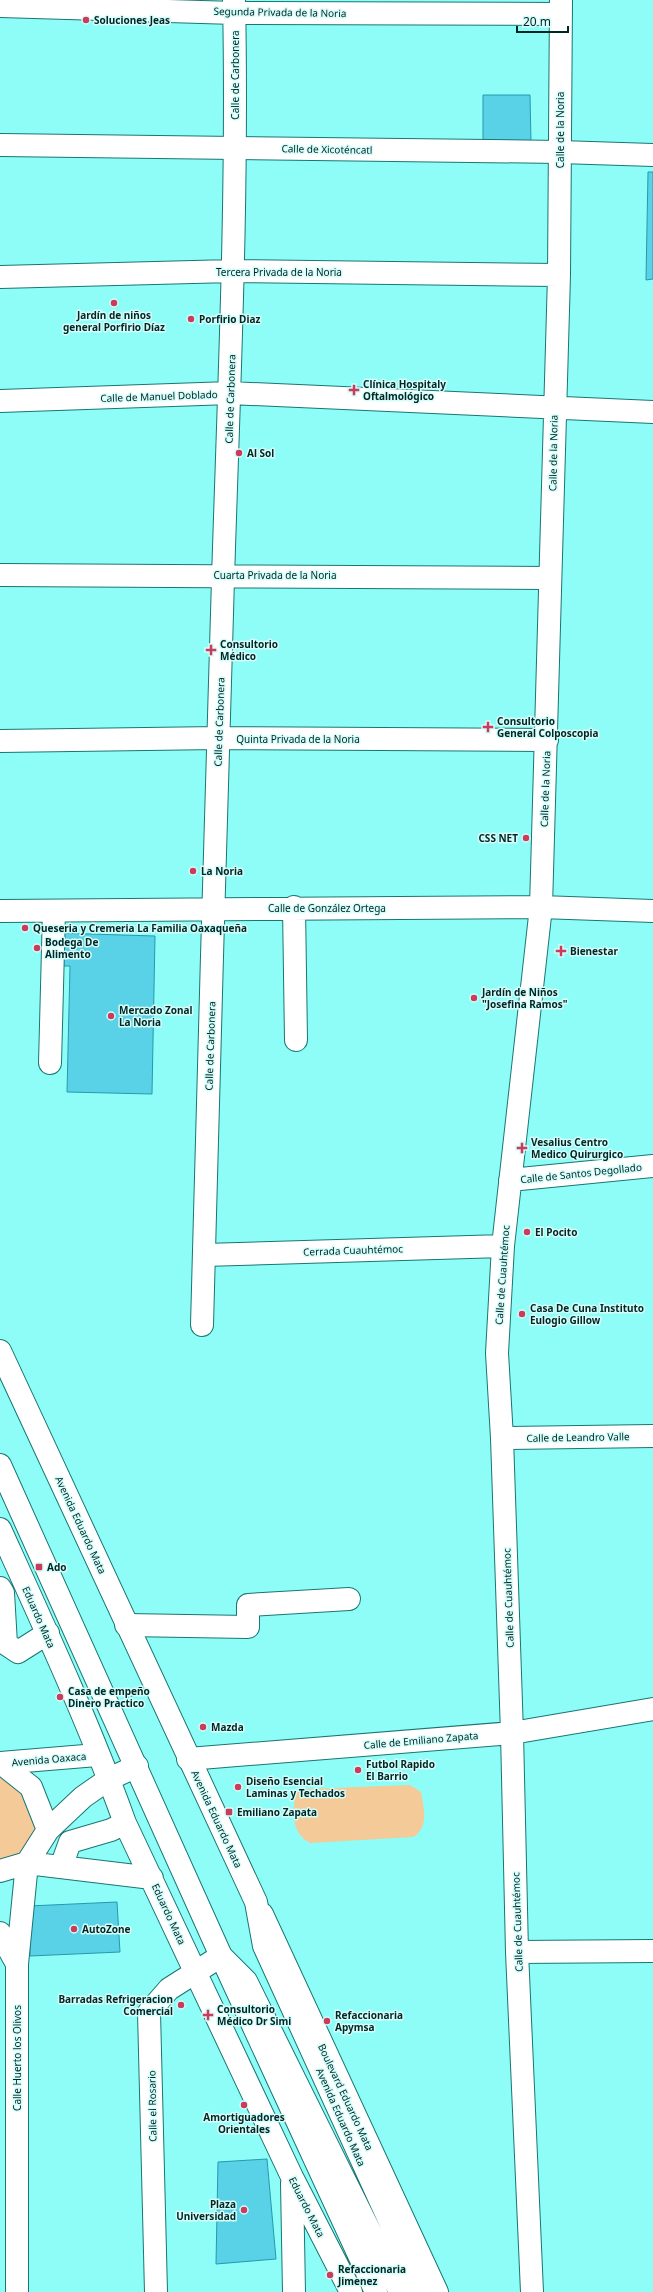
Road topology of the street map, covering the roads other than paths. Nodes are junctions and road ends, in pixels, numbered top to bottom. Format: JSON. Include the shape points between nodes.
{"nodes":[{"id":1,"x":0,"y":6,"type":"edge"},
{"id":2,"x":234,"y":6,"type":"edge"},
{"id":3,"x":561,"y":7,"type":"edge"},
{"id":4,"x":0,"y":145,"type":"edge"},
{"id":5,"x":236,"y":148,"type":"junction"},
{"id":6,"x":560,"y":152,"type":"junction"},
{"id":7,"x":653,"y":155,"type":"edge"},
{"id":8,"x":232,"y":271,"type":"junction"},
{"id":9,"x":559,"y":275,"type":"junction"},
{"id":10,"x":0,"y":277,"type":"edge"},
{"id":11,"x":230,"y":393,"type":"junction"},
{"id":12,"x":0,"y":401,"type":"edge"},
{"id":13,"x":554,"y":406,"type":"junction"},
{"id":14,"x":653,"y":412,"type":"edge"},
{"id":15,"x":223,"y":574,"type":"junction"},
{"id":16,"x":0,"y":575,"type":"edge"},
{"id":17,"x":550,"y":578,"type":"junction"},
{"id":18,"x":218,"y":738,"type":"junction"},
{"id":19,"x":547,"y":740,"type":"junction"},
{"id":20,"x":0,"y":741,"type":"edge"},
{"id":21,"x":294,"y":907,"type":"junction"},
{"id":22,"x":541,"y":907,"type":"junction"},
{"id":23,"x":214,"y":909,"type":"junction"},
{"id":24,"x":0,"y":911,"type":"edge"},
{"id":25,"x":54,"y":911,"type":"junction"},
{"id":26,"x":653,"y":911,"type":"edge"},
{"id":27,"x":296,"y":1040,"type":"dead end"},
{"id":28,"x":50,"y":1063,"type":"dead end"},
{"id":29,"x":653,"y":1166,"type":"edge"},
{"id":30,"x":510,"y":1180,"type":"junction"},
{"id":31,"x":503,"y":1246,"type":"junction"},
{"id":32,"x":204,"y":1255,"type":"junction"},
{"id":33,"x":202,"y":1325,"type":"dead end"},
{"id":34,"x":3,"y":1361,"type":"edge"},
{"id":35,"x":653,"y":1436,"type":"edge"},
{"id":36,"x":502,"y":1438,"type":"junction"},
{"id":37,"x":0,"y":1465,"type":"edge"},
{"id":38,"x":0,"y":1529,"type":"edge"},
{"id":39,"x":24,"y":1583,"type":"junction"},
{"id":40,"x":2,"y":1590,"type":"edge"},
{"id":41,"x":349,"y":1599,"type":"dead end"},
{"id":42,"x":126,"y":1625,"type":"junction"},
{"id":43,"x":48,"y":1633,"type":"junction"},
{"id":44,"x":653,"y":1709,"type":"edge"},
{"id":45,"x":512,"y":1733,"type":"junction"},
{"id":46,"x":97,"y":1755,"type":"junction"},
{"id":47,"x":188,"y":1759,"type":"junction"},
{"id":48,"x":0,"y":1763,"type":"edge"},
{"id":49,"x":137,"y":1766,"type":"junction"},
{"id":50,"x":109,"y":1779,"type":"junction"},
{"id":51,"x":125,"y":1823,"type":"junction"},
{"id":52,"x":48,"y":1830,"type":"junction"},
{"id":53,"x":27,"y":1863,"type":"junction"},
{"id":54,"x":61,"y":1867,"type":"junction"},
{"id":55,"x":0,"y":1870,"type":"edge"},
{"id":56,"x":152,"y":1878,"type":"junction"},
{"id":57,"x":256,"y":1902,"type":"junction"},
{"id":58,"x":0,"y":1933,"type":"edge"},
{"id":59,"x":653,"y":1951,"type":"edge"},
{"id":60,"x":517,"y":1952,"type":"junction"},
{"id":61,"x":221,"y":1956,"type":"junction"},
{"id":62,"x":8,"y":1967,"type":"edge"},
{"id":63,"x":196,"y":1973,"type":"junction"},
{"id":64,"x":292,"y":2177,"type":"junction"},
{"id":65,"x":17,"y":2292,"type":"edge"},
{"id":66,"x":156,"y":2292,"type":"edge"},
{"id":67,"x":294,"y":2292,"type":"edge"},
{"id":68,"x":351,"y":2292,"type":"edge"},
{"id":69,"x":376,"y":2292,"type":"edge"},
{"id":70,"x":400,"y":2292,"type":"edge"},
{"id":71,"x":422,"y":2292,"type":"edge"},
{"id":72,"x":436,"y":2292,"type":"edge"},
{"id":73,"x":532,"y":2292,"type":"edge"}],
"edges":[{"from":1,"to":2,"type":"street","name":"Segunda Privada de la Noria"},
{"from":2,"to":3,"type":"street","name":"Segunda Privada de la Noria"},
{"from":2,"to":5,"type":"street","name":"Calle de Carbonera"},
{"from":3,"to":6,"type":"street","name":"Calle de la Noria"},
{"from":4,"to":5,"type":"street","name":"Calle de Xicoténcatl"},
{"from":5,"to":6,"type":"street","name":"Calle de Xicoténcatl"},
{"from":5,"to":8,"type":"street","name":"Calle de Carbonera"},
{"from":6,"to":7,"type":"street","name":"Calle de Xicoténcatl"},
{"from":6,"to":9,"type":"street","name":"Calle de la Noria"},
{"from":8,"to":9,"type":"street","name":"Tercera Privada de la Noria"},
{"from":8,"to":10,"type":"street","name":"Tercera Privada de la Noria"},
{"from":8,"to":11,"type":"street","name":"Calle de Carbonera"},
{"from":9,"to":13,"type":"street","name":"Calle de la Noria"},
{"from":11,"to":12,"type":"street","name":"Calle de Manuel Doblado"},
{"from":11,"to":13,"type":"street","name":"Calle de Manuel Doblado"},
{"from":11,"to":15,"type":"street","name":"Calle de Carbonera"},
{"from":13,"to":14,"type":"street","name":"Calle de Manuel Doblado"},
{"from":13,"to":17,"type":"street","name":"Calle de la Noria"},
{"from":15,"to":16,"type":"street","name":"Cuarta Privada de la Noria"},
{"from":15,"to":17,"type":"street","name":"Cuarta Privada de la Noria"},
{"from":15,"to":18,"type":"street","name":"Calle de Carbonera"},
{"from":17,"to":19,"type":"street","name":"Calle de la Noria"},
{"from":18,"to":19,"type":"street","name":"Quinta Privada de la Noria"},
{"from":18,"to":20,"type":"street","name":"Quinta Privada de la Noria"},
{"from":18,"to":23,"type":"street","name":"Calle de Carbonera"},
{"from":19,"to":22,"type":"street","name":"Calle de la Noria"},
{"from":21,"to":22,"type":"street","name":"Calle de González Ortega"},
{"from":21,"to":23,"type":"street","name":"Calle de González Ortega"},
{"from":21,"to":27,"type":"street"},
{"from":22,"to":26,"type":"street","name":"Calle de González Ortega"},
{"from":22,"to":30,"type":"street","name":"Calle de Cuauhtémoc"},
{"from":23,"to":25,"type":"street","name":"Calle de González Ortega"},
{"from":23,"to":32,"type":"street","name":"Calle de Carbonera"},
{"from":24,"to":25,"type":"street","name":"Calle de González Ortega"},
{"from":25,"to":28,"type":"street"},
{"from":29,"to":30,"type":"street","name":"Calle de Santos Degollado"},
{"from":30,"to":31,"type":"street","name":"Calle de Cuauhtémoc"},
{"from":31,"to":32,"type":"street","name":"Cerrada Cuauhtémoc"},
{"from":31,"to":36,"type":"street","name":"Calle de Cuauhtémoc","via":[[497,1353]]},
{"from":32,"to":33,"type":"street","name":"Calle de Carbonera"},
{"from":34,"to":42,"type":"street","name":"Avenida Eduardo Mata"},
{"from":35,"to":36,"type":"street","name":"Calle de Leandro Valle"},
{"from":36,"to":45,"type":"street","name":"Calle de Cuauhtémoc"},
{"from":37,"to":49,"type":"street"},
{"from":38,"to":39,"type":"street","name":"Eduardo Mata"},
{"from":39,"to":40,"type":"street"},
{"from":39,"to":43,"type":"street","name":"Eduardo Mata"},
{"from":40,"to":43,"type":"street","via":[[6,1644],[18,1652]]},
{"from":41,"to":42,"type":"street","via":[[248,1605],[248,1627]]},
{"from":42,"to":47,"type":"street","name":"Avenida Eduardo Mata"},
{"from":43,"to":46,"type":"street","name":"Eduardo Mata"},
{"from":44,"to":45,"type":"street","name":"Calle de Emiliano Zapata"},
{"from":45,"to":47,"type":"street","name":"Calle de Emiliano Zapata"},
{"from":45,"to":60,"type":"street","name":"Calle de Cuauhtémoc"},
{"from":46,"to":48,"type":"street","name":"Avenida Oaxaca"},
{"from":46,"to":50,"type":"street","name":"Eduardo Mata"},
{"from":47,"to":57,"type":"street","name":"Avenida Eduardo Mata"},
{"from":48,"to":52,"type":"street","via":[[31,1787]]},
{"from":49,"to":50,"type":"street","name":"Calle Huerto los Olivos"},
{"from":49,"to":61,"type":"street"},
{"from":50,"to":51,"type":"street","name":"Eduardo Mata"},
{"from":50,"to":52,"type":"street","name":"Calle Huerto los Olivos","via":[[83,1797]]},
{"from":51,"to":54,"type":"street","via":[[111,1830],[70,1842]]},
{"from":51,"to":56,"type":"street","name":"Eduardo Mata"},
{"from":52,"to":53,"type":"street","name":"Calle Huerto los Olivos"},
{"from":53,"to":54,"type":"street"},
{"from":53,"to":55,"type":"street"},
{"from":53,"to":62,"type":"street","name":"Calle Huerto los Olivos"},
{"from":54,"to":56,"type":"street"},
{"from":56,"to":63,"type":"street","name":"Eduardo Mata"},
{"from":57,"to":71,"type":"street","name":"Avenida Eduardo Mata","via":[[264,1946]]},
{"from":57,"to":72,"type":"street","name":"Boulevard Eduardo Mata"},
{"from":58,"to":62,"type":"street"},
{"from":59,"to":60,"type":"street"},
{"from":60,"to":73,"type":"street","name":"Calle de Cuauhtémoc"},
{"from":61,"to":63,"type":"street","name":"Calle el Rosario"},
{"from":61,"to":69,"type":"street"},
{"from":61,"to":70,"type":"street","via":[[246,1981]]},
{"from":62,"to":65,"type":"street","name":"Calle Huerto los Olivos"},
{"from":63,"to":64,"type":"street","name":"Eduardo Mata"},
{"from":63,"to":66,"type":"street","name":"Calle el Rosario","via":[[169,1989],[149,2012]]},
{"from":64,"to":67,"type":"street"},
{"from":64,"to":68,"type":"street","name":"Eduardo Mata"}]}
